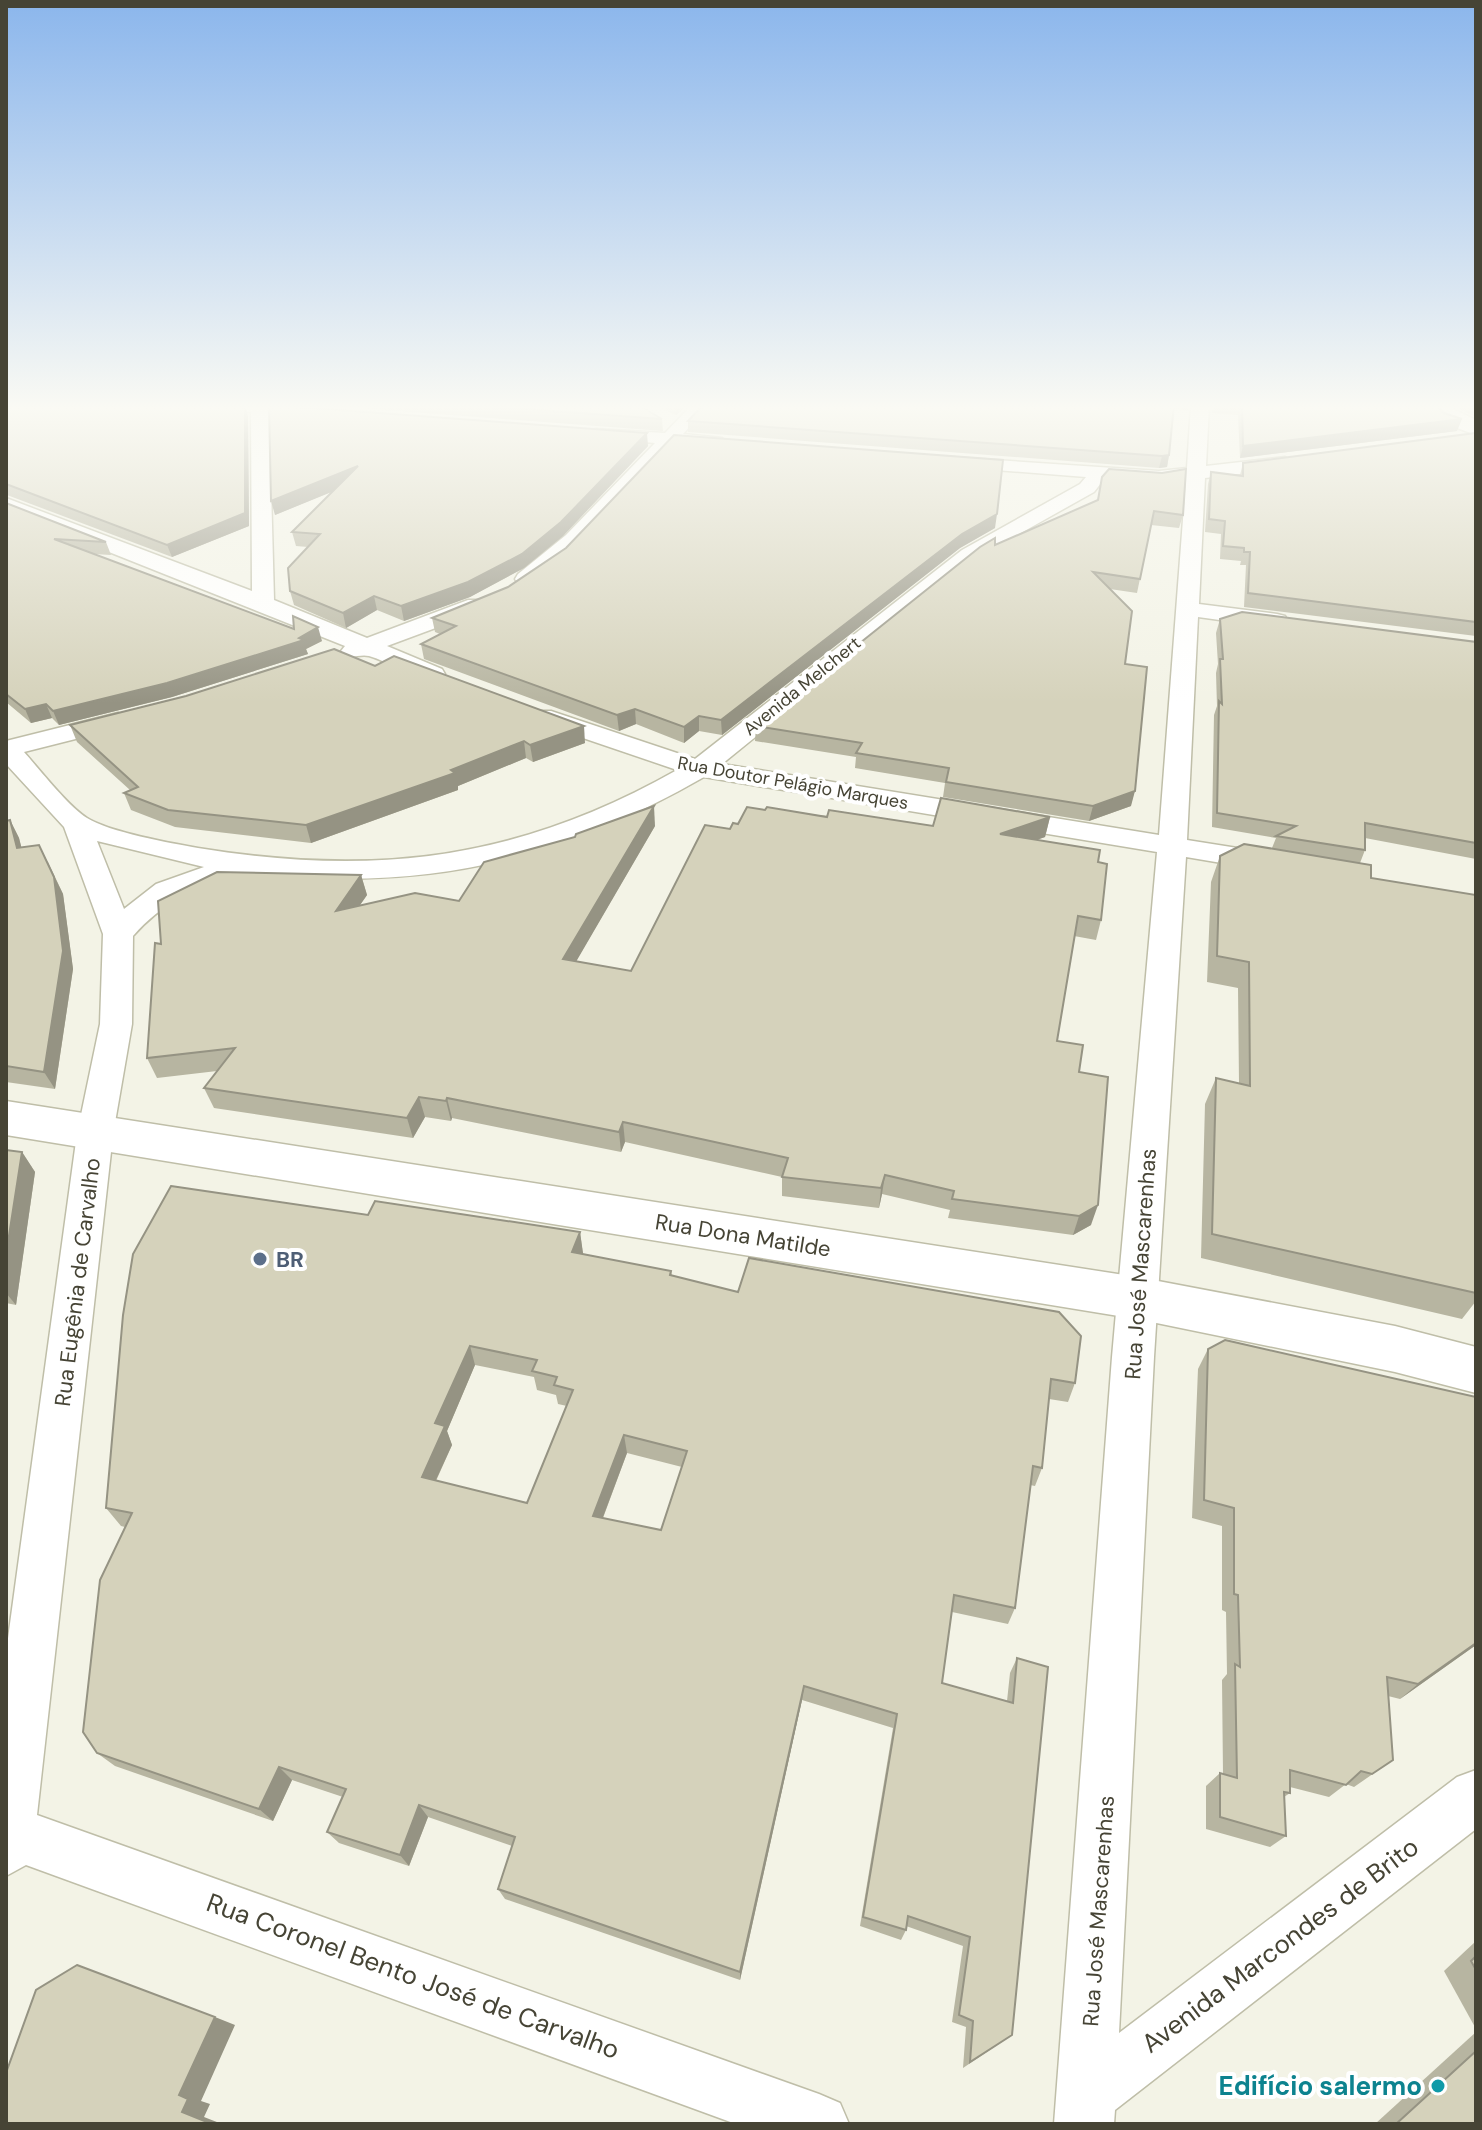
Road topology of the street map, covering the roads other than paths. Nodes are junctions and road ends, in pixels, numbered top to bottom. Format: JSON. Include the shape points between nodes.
{"nodes":[{"id":1,"x":7,"y":504,"type":"edge"},
{"id":2,"x":260,"y":504,"type":"edge"},
{"id":3,"x":601,"y":504,"type":"edge"},
{"id":4,"x":1058,"y":504,"type":"edge"},
{"id":5,"x":1193,"y":504,"type":"edge"},
{"id":6,"x":263,"y":603,"type":"junction"},
{"id":7,"x":1187,"y":609,"type":"junction"},
{"id":8,"x":1293,"y":623,"type":"edge"},
{"id":9,"x":363,"y":647,"type":"junction"},
{"id":10,"x":329,"y":659,"type":"edge"},
{"id":11,"x":451,"y":681,"type":"edge"},
{"id":12,"x":524,"y":709,"type":"edge"},
{"id":13,"x":136,"y":717,"type":"edge"},
{"id":14,"x":6,"y":749,"type":"edge"},
{"id":15,"x":700,"y":768,"type":"junction"},
{"id":16,"x":77,"y":824,"type":"junction"},
{"id":17,"x":1172,"y":846,"type":"junction"},
{"id":18,"x":244,"y":866,"type":"junction"},
{"id":19,"x":1295,"y":867,"type":"edge"},
{"id":20,"x":118,"y":934,"type":"junction"},
{"id":21,"x":6,"y":1118,"type":"edge"},
{"id":22,"x":95,"y":1134,"type":"junction"},
{"id":23,"x":1137,"y":1298,"type":"junction"},
{"id":24,"x":1476,"y":1370,"type":"edge"},
{"id":25,"x":1476,"y":1796,"type":"edge"},
{"id":26,"x":7,"y":1837,"type":"edge"},
{"id":27,"x":1085,"y":2109,"type":"edge"},
{"id":28,"x":819,"y":2124,"type":"edge"}],
"edges":[{"from":1,"to":6,"type":"street"},
{"from":2,"to":6,"type":"street"},
{"from":3,"to":9,"type":"street","via":[[542,569],[515,587]]},
{"from":4,"to":15,"type":"street","name":"Avenida Melchert","via":[[969,554]]},
{"from":5,"to":7,"type":"street","name":"Rua José Mascarenhas"},
{"from":6,"to":9,"type":"street"},
{"from":7,"to":8,"type":"street"},
{"from":7,"to":17,"type":"street","name":"Rua José Mascarenhas"},
{"from":9,"to":10,"type":"street"},
{"from":9,"to":11,"type":"street"},
{"from":12,"to":15,"type":"street","name":"Rua Doutor Pelágio Marques"},
{"from":13,"to":14,"type":"street"},
{"from":14,"to":16,"type":"street","name":"Rua Eugênia de Carvalho"},
{"from":15,"to":17,"type":"street","name":"Rua Doutor Pelágio Marques"},
{"from":15,"to":18,"type":"street","name":"Avenida Melchert","via":[[588,824],[452,864]]},
{"from":16,"to":18,"type":"street","name":"Avenida Melchert","via":[[127,843]]},
{"from":16,"to":20,"type":"street","name":"Rua Eugênia de Carvalho"},
{"from":17,"to":19,"type":"street","name":"Rua Doutor Pelágio Marques"},
{"from":17,"to":23,"type":"street","name":"Rua José Mascarenhas"},
{"from":18,"to":20,"type":"street","name":"Avenida Melchert","via":[[194,878],[157,895]]},
{"from":20,"to":22,"type":"street","name":"Rua Eugênia de Carvalho","via":[[116,1024]]},
{"from":21,"to":22,"type":"street","name":"Rua Dona Matilde"},
{"from":22,"to":23,"type":"street","name":"Rua Dona Matilde"},
{"from":22,"to":26,"type":"street","name":"Rua Eugênia de Carvalho"},
{"from":23,"to":24,"type":"street","name":"Rua Dona Matilde"},
{"from":23,"to":27,"type":"street","name":"Rua José Mascarenhas"},
{"from":25,"to":27,"type":"street","name":"Avenida Marcondes de Brito"},
{"from":26,"to":28,"type":"street","name":"Rua Coronel Bento José de Carvalho"}]}
